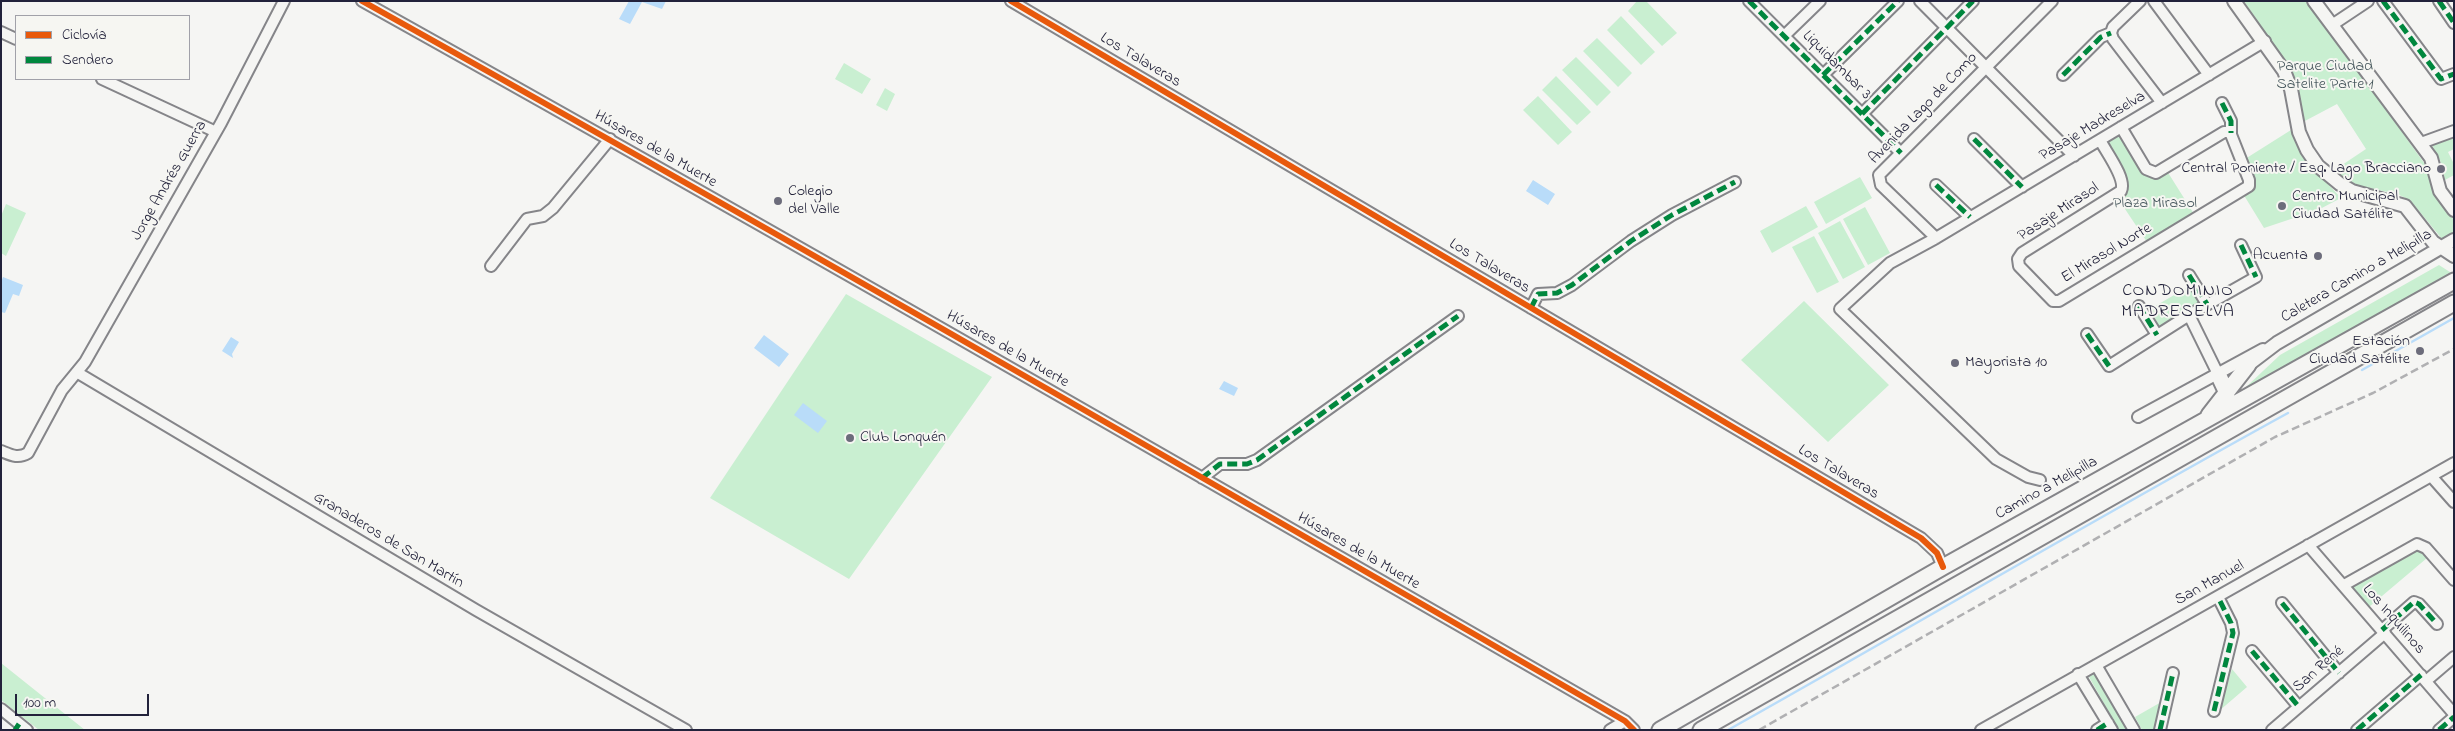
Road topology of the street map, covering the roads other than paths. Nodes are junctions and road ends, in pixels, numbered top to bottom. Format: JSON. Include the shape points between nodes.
{"nodes":[{"id":1,"x":284,"y":1,"type":"edge"},
{"id":2,"x":362,"y":1,"type":"edge"},
{"id":3,"x":1011,"y":1,"type":"edge"},
{"id":4,"x":1749,"y":1,"type":"edge"},
{"id":5,"x":1820,"y":1,"type":"edge"},
{"id":6,"x":1898,"y":1,"type":"edge"},
{"id":7,"x":1920,"y":1,"type":"edge"},
{"id":8,"x":1973,"y":1,"type":"edge"},
{"id":9,"x":2052,"y":1,"type":"edge"},
{"id":10,"x":2140,"y":1,"type":"edge"},
{"id":11,"x":2154,"y":1,"type":"edge"},
{"id":12,"x":2234,"y":1,"type":"edge"},
{"id":13,"x":2314,"y":1,"type":"edge"},
{"id":14,"x":2368,"y":1,"type":"edge"},
{"id":15,"x":2383,"y":1,"type":"edge"},
{"id":16,"x":2440,"y":1,"type":"edge"},
{"id":17,"x":2454,"y":23,"type":"edge"},
{"id":18,"x":2332,"y":25,"type":"junction"},
{"id":19,"x":1946,"y":28,"type":"junction"},
{"id":20,"x":1,"y":32,"type":"edge"},
{"id":21,"x":2111,"y":33,"type":"junction"},
{"id":22,"x":1784,"y":36,"type":"junction"},
{"id":23,"x":15,"y":39,"type":"edge"},
{"id":24,"x":2265,"y":42,"type":"junction"},
{"id":25,"x":1986,"y":67,"type":"junction"},
{"id":26,"x":2210,"y":74,"type":"junction"},
{"id":27,"x":2454,"y":74,"type":"edge"},
{"id":28,"x":1823,"y":75,"type":"junction"},
{"id":29,"x":2063,"y":76,"type":"dead end"},
{"id":30,"x":104,"y":80,"type":"edge"},
{"id":31,"x":2162,"y":103,"type":"junction"},
{"id":32,"x":2222,"y":103,"type":"dead end"},
{"id":33,"x":1862,"y":114,"type":"junction"},
{"id":34,"x":2121,"y":127,"type":"junction"},
{"id":35,"x":214,"y":131,"type":"junction"},
{"id":36,"x":2454,"y":131,"type":"edge"},
{"id":37,"x":2231,"y":133,"type":"junction"},
{"id":38,"x":610,"y":139,"type":"junction"},
{"id":39,"x":1974,"y":140,"type":"dead end"},
{"id":40,"x":2100,"y":140,"type":"junction"},
{"id":41,"x":2420,"y":144,"type":"junction"},
{"id":42,"x":1901,"y":153,"type":"junction"},
{"id":43,"x":2074,"y":156,"type":"junction"},
{"id":44,"x":1736,"y":182,"type":"dead end"},
{"id":45,"x":1936,"y":185,"type":"dead end"},
{"id":46,"x":2022,"y":186,"type":"junction"},
{"id":47,"x":2454,"y":210,"type":"edge"},
{"id":48,"x":1970,"y":217,"type":"junction"},
{"id":49,"x":1936,"y":238,"type":"junction"},
{"id":50,"x":2454,"y":240,"type":"edge"},
{"id":51,"x":2241,"y":245,"type":"dead end"},
{"id":52,"x":2440,"y":248,"type":"junction"},
{"id":53,"x":2454,"y":256,"type":"edge"},
{"id":54,"x":490,"y":266,"type":"dead end"},
{"id":55,"x":2189,"y":276,"type":"dead end"},
{"id":56,"x":2454,"y":281,"type":"edge"},
{"id":57,"x":2057,"y":301,"type":"joint"},
{"id":58,"x":2454,"y":303,"type":"edge"},
{"id":59,"x":2207,"y":304,"type":"junction"},
{"id":60,"x":2139,"y":306,"type":"dead end"},
{"id":61,"x":1531,"y":308,"type":"junction"},
{"id":62,"x":2189,"y":315,"type":"junction"},
{"id":63,"x":1458,"y":316,"type":"dead end"},
{"id":64,"x":2087,"y":334,"type":"dead end"},
{"id":65,"x":2157,"y":335,"type":"junction"},
{"id":66,"x":2277,"y":343,"type":"junction"},
{"id":67,"x":2248,"y":365,"type":"junction"},
{"id":68,"x":78,"y":373,"type":"junction"},
{"id":69,"x":2218,"y":374,"type":"junction"},
{"id":70,"x":2227,"y":393,"type":"junction"},
{"id":71,"x":2138,"y":417,"type":"dead end"},
{"id":72,"x":2203,"y":422,"type":"junction"},
{"id":73,"x":1,"y":451,"type":"edge"},
{"id":74,"x":2454,"y":463,"type":"edge"},
{"id":75,"x":2431,"y":476,"type":"junction"},
{"id":76,"x":1202,"y":478,"type":"junction"},
{"id":77,"x":2040,"y":480,"type":"dead end"},
{"id":78,"x":2454,"y":502,"type":"edge"},
{"id":79,"x":2308,"y":545,"type":"junction"},
{"id":80,"x":1965,"y":556,"type":"junction"},
{"id":81,"x":1943,"y":568,"type":"junction"},
{"id":82,"x":1976,"y":574,"type":"junction"},
{"id":83,"x":2454,"y":580,"type":"edge"},
{"id":84,"x":2344,"y":585,"type":"junction"},
{"id":85,"x":1952,"y":586,"type":"junction"},
{"id":86,"x":2218,"y":597,"type":"junction"},
{"id":87,"x":2282,"y":603,"type":"dead end"},
{"id":88,"x":2437,"y":624,"type":"dead end"},
{"id":89,"x":2383,"y":631,"type":"junction"},
{"id":90,"x":2252,"y":651,"type":"dead end"},
{"id":91,"x":2454,"y":656,"type":"edge"},
{"id":92,"x":2096,"y":665,"type":"junction"},
{"id":93,"x":2173,"y":673,"type":"dead end"},
{"id":94,"x":2339,"y":673,"type":"junction"},
{"id":95,"x":2078,"y":674,"type":"junction"},
{"id":96,"x":2423,"y":678,"type":"junction"},
{"id":97,"x":2299,"y":707,"type":"junction"},
{"id":98,"x":1,"y":709,"type":"edge"},
{"id":99,"x":2214,"y":710,"type":"dead end"},
{"id":100,"x":2454,"y":715,"type":"edge"},
{"id":101,"x":1625,"y":721,"type":"junction"},
{"id":102,"x":2110,"y":726,"type":"edge"},
{"id":103,"x":20,"y":728,"type":"edge"},
{"id":104,"x":686,"y":730,"type":"edge"},
{"id":105,"x":1610,"y":730,"type":"edge"},
{"id":106,"x":1634,"y":730,"type":"edge"},
{"id":107,"x":1660,"y":730,"type":"edge"},
{"id":108,"x":1701,"y":730,"type":"edge"},
{"id":109,"x":1981,"y":730,"type":"edge"},
{"id":110,"x":2097,"y":730,"type":"edge"},
{"id":111,"x":2134,"y":730,"type":"edge"},
{"id":112,"x":2160,"y":730,"type":"edge"},
{"id":113,"x":2272,"y":730,"type":"edge"},
{"id":114,"x":2357,"y":730,"type":"edge"},
{"id":115,"x":2439,"y":730,"type":"edge"}],
"edges":[{"from":1,"to":35,"type":"street","name":"Jorge Andrés Guerra"},
{"from":2,"to":38,"type":"street","name":"Húsares de la Muerte"},
{"from":3,"to":61,"type":"street","name":"Los Talaveras"},
{"from":4,"to":22,"type":"street","name":"Liquidambar 3"},
{"from":5,"to":22,"type":"street"},
{"from":6,"to":28,"type":"street"},
{"from":7,"to":19,"type":"street"},
{"from":8,"to":19,"type":"street"},
{"from":9,"to":25,"type":"street","name":"Avenida Lago de Como"},
{"from":10,"to":21,"type":"street"},
{"from":11,"to":26,"type":"street"},
{"from":12,"to":24,"type":"street"},
{"from":13,"to":18,"type":"street"},
{"from":14,"to":18,"type":"street"},
{"from":15,"to":27,"type":"street","via":[[2441,79]]},
{"from":16,"to":17,"type":"street"},
{"from":18,"to":41,"type":"street"},
{"from":19,"to":25,"type":"street"},
{"from":19,"to":33,"type":"street"},
{"from":20,"to":23,"type":"street"},
{"from":21,"to":29,"type":"street","via":[[2102,37]]},
{"from":21,"to":31,"type":"street"},
{"from":22,"to":28,"type":"street","name":"Liquidambar 3"},
{"from":24,"to":26,"type":"street","name":"Pasaje Madreselva"},
{"from":24,"to":52,"type":"street","via":[[2288,79],[2298,132],[2318,166],[2352,191],[2406,206]]},
{"from":25,"to":42,"type":"street","name":"Avenida Lago de Como"},
{"from":25,"to":43,"type":"street"},
{"from":26,"to":31,"type":"street","name":"Pasaje Madreselva"},
{"from":28,"to":33,"type":"street","name":"Liquidambar 3"},
{"from":30,"to":35,"type":"street"},
{"from":31,"to":34,"type":"street","name":"Pasaje Madreselva"},
{"from":32,"to":37,"type":"street","via":[[2231,121]]},
{"from":33,"to":42,"type":"street","name":"Liquidambar 3"},
{"from":34,"to":37,"type":"street","via":[[2152,173],[2160,172],[2224,132]]},
{"from":34,"to":40,"type":"street","name":"Pasaje Madreselva"},
{"from":35,"to":68,"type":"street","name":"Jorge Andrés Guerra"},
{"from":36,"to":41,"type":"street"},
{"from":37,"to":57,"type":"street","name":"El Mirasol Norte","via":[[2249,186]]},
{"from":38,"to":54,"type":"street","via":[[553,208],[543,216],[528,219]]},
{"from":38,"to":76,"type":"street","name":"Húsares de la Muerte"},
{"from":39,"to":46,"type":"street"},
{"from":40,"to":43,"type":"street","name":"Pasaje Madreselva"},
{"from":40,"to":57,"type":"street","name":"Pasaje Mirasol","via":[[2121,178],[2121,191],[2018,259],[2019,266],[2051,300]]},
{"from":41,"to":47,"type":"street","via":[[2433,162],[2441,193]]},
{"from":42,"to":49,"type":"street","name":"Avenida Lago de Como","via":[[1879,175],[1879,183]]},
{"from":43,"to":46,"type":"street","name":"Pasaje Madreselva"},
{"from":44,"to":61,"type":"street","via":[[1664,220],[1565,289],[1538,294]]},
{"from":45,"to":48,"type":"street"},
{"from":46,"to":48,"type":"street","name":"Pasaje Madreselva"},
{"from":48,"to":49,"type":"street","name":"Pasaje Madreselva"},
{"from":49,"to":77,"type":"street","name":"Pasaje Madreselva","via":[[1890,263],[1840,308],[1996,459]]},
{"from":50,"to":52,"type":"street","name":"Caletera Camino a Melipilla"},
{"from":51,"to":59,"type":"street","via":[[2256,277]]},
{"from":52,"to":53,"type":"street"},
{"from":52,"to":66,"type":"street","name":"Caletera Camino a Melipilla"},
{"from":55,"to":59,"type":"street"},
{"from":56,"to":72,"type":"main road","name":"Camino a Melipilla"},
{"from":58,"to":82,"type":"main road"},
{"from":59,"to":62,"type":"street"},
{"from":60,"to":65,"type":"street"},
{"from":61,"to":81,"type":"street","name":"Los Talaveras","via":[[1921,538],[1937,553]]},
{"from":62,"to":65,"type":"street"},
{"from":62,"to":69,"type":"street"},
{"from":63,"to":76,"type":"street","via":[[1257,460],[1247,464],[1220,464]]},
{"from":64,"to":65,"type":"street","via":[[2109,366]]},
{"from":66,"to":67,"type":"street","name":"Caletera Camino a Melipilla"},
{"from":66,"to":69,"type":"street","name":"Caletera Camino a Melipilla"},
{"from":67,"to":69,"type":"street"},
{"from":67,"to":70,"type":"main road"},
{"from":68,"to":73,"type":"street","name":"Jorge Andrés Guerra","via":[[62,390],[28,453],[22,457]]},
{"from":68,"to":104,"type":"street","name":"Granaderos de San Martín","via":[[476,610]]},
{"from":69,"to":70,"type":"main road"},
{"from":69,"to":71,"type":"street","name":"Caletera Camino a Melipilla"},
{"from":70,"to":72,"type":"main road"},
{"from":72,"to":80,"type":"main road","name":"Camino a Melipilla"},
{"from":74,"to":75,"type":"street","name":"San Manuel"},
{"from":75,"to":78,"type":"street"},
{"from":75,"to":79,"type":"street","name":"San Manuel"},
{"from":76,"to":101,"type":"street","name":"Húsares de la Muerte"},
{"from":79,"to":84,"type":"street","name":"Los Inquilinos"},
{"from":79,"to":86,"type":"street","name":"San Manuel"},
{"from":80,"to":81,"type":"main road","name":"Camino a Melipilla"},
{"from":80,"to":82,"type":"main road"},
{"from":81,"to":85,"type":"main road"},
{"from":81,"to":107,"type":"main road","name":"Camino a Melipilla"},
{"from":82,"to":85,"type":"main road"},
{"from":83,"to":84,"type":"street","via":[[2420,544]]},
{"from":84,"to":89,"type":"street","name":"Los Inquilinos"},
{"from":85,"to":108,"type":"main road"},
{"from":86,"to":92,"type":"street","name":"San Manuel"},
{"from":86,"to":99,"type":"street","via":[[2233,632]]},
{"from":87,"to":94,"type":"street"},
{"from":88,"to":89,"type":"street","name":"San René","via":[[2420,604],[2414,602]]},
{"from":89,"to":94,"type":"street","name":"San René"},
{"from":89,"to":96,"type":"street","name":"Los Inquilinos"},
{"from":90,"to":97,"type":"street"},
{"from":91,"to":96,"type":"street"},
{"from":92,"to":95,"type":"street","name":"San Manuel"},
{"from":92,"to":111,"type":"street"},
{"from":93,"to":112,"type":"street"},
{"from":94,"to":97,"type":"street","name":"San René"},
{"from":95,"to":102,"type":"street"},
{"from":95,"to":109,"type":"street","name":"San Manuel"},
{"from":96,"to":100,"type":"street","name":"Los Inquilinos"},
{"from":96,"to":114,"type":"street"},
{"from":97,"to":113,"type":"street","name":"San René"},
{"from":98,"to":103,"type":"street"},
{"from":100,"to":115,"type":"street"},
{"from":101,"to":105,"type":"street"},
{"from":101,"to":106,"type":"street","name":"Húsares de la Muerte"},
{"from":102,"to":110,"type":"street"}]}
